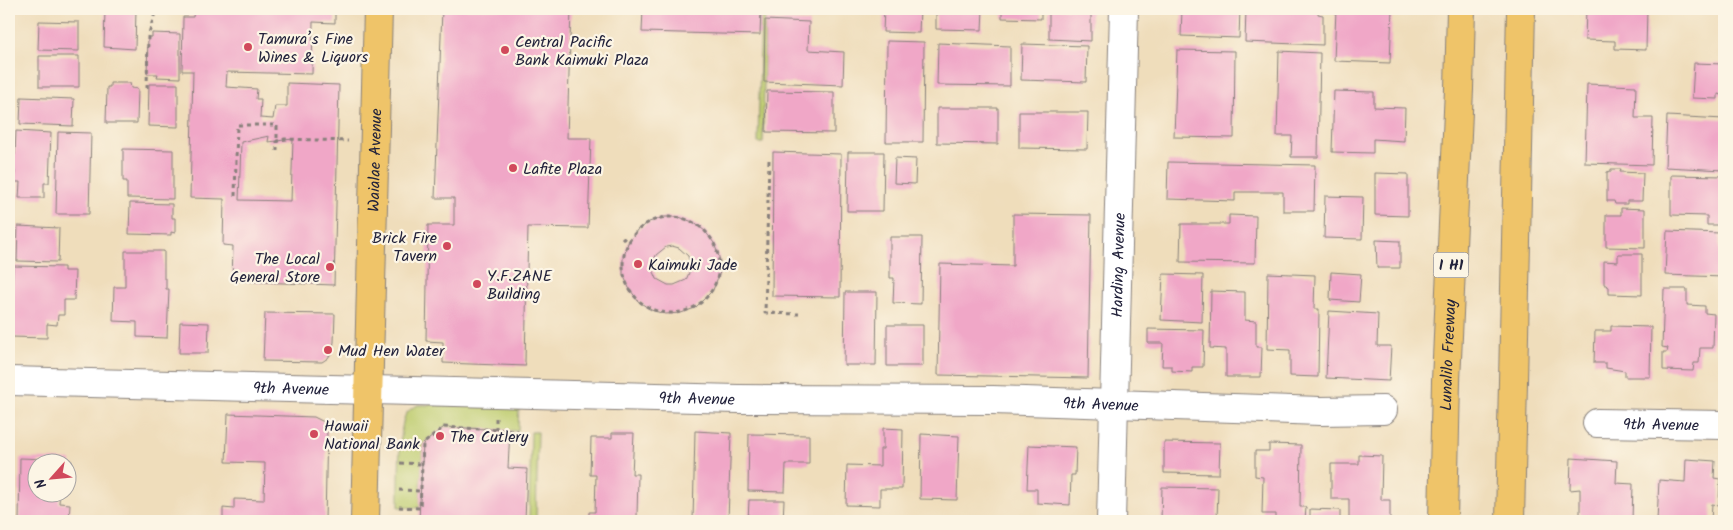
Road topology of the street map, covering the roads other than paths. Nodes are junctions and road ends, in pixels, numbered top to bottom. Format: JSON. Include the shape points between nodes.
{"nodes":[{"id":1,"x":378,"y":9,"type":"edge"},
{"id":2,"x":1124,"y":9,"type":"edge"},
{"id":3,"x":1446,"y":9,"type":"edge"},
{"id":4,"x":1461,"y":9,"type":"edge"},
{"id":5,"x":1521,"y":9,"type":"edge"},
{"id":6,"x":9,"y":381,"type":"edge"},
{"id":7,"x":1446,"y":381,"type":"junction"},
{"id":8,"x":369,"y":390,"type":"junction"},
{"id":9,"x":1114,"y":404,"type":"junction"},
{"id":10,"x":1383,"y":410,"type":"dead end"},
{"id":11,"x":1597,"y":423,"type":"dead end"},
{"id":12,"x":1724,"y":425,"type":"edge"},
{"id":13,"x":365,"y":521,"type":"edge"},
{"id":14,"x":1111,"y":521,"type":"edge"},
{"id":15,"x":1443,"y":521,"type":"edge"},
{"id":16,"x":1510,"y":521,"type":"edge"}],
"edges":[{"from":1,"to":8,"type":"main road","name":"Waialae Avenue"},
{"from":2,"to":9,"type":"street","name":"Harding Avenue"},
{"from":3,"to":7,"type":"main road"},
{"from":4,"to":7,"type":"main road","name":"Lunalilo Freeway","number":"I H1"},
{"from":5,"to":16,"type":"main road"},
{"from":6,"to":8,"type":"street","name":"9th Avenue"},
{"from":7,"to":15,"type":"main road","name":"Lunalilo Freeway","number":"I H1"},
{"from":8,"to":9,"type":"street","name":"9th Avenue"},
{"from":8,"to":13,"type":"main road","name":"Waialae Avenue"},
{"from":9,"to":10,"type":"street","name":"9th Avenue"},
{"from":9,"to":14,"type":"street","name":"Harding Avenue"},
{"from":11,"to":12,"type":"street","name":"9th Avenue"}]}
